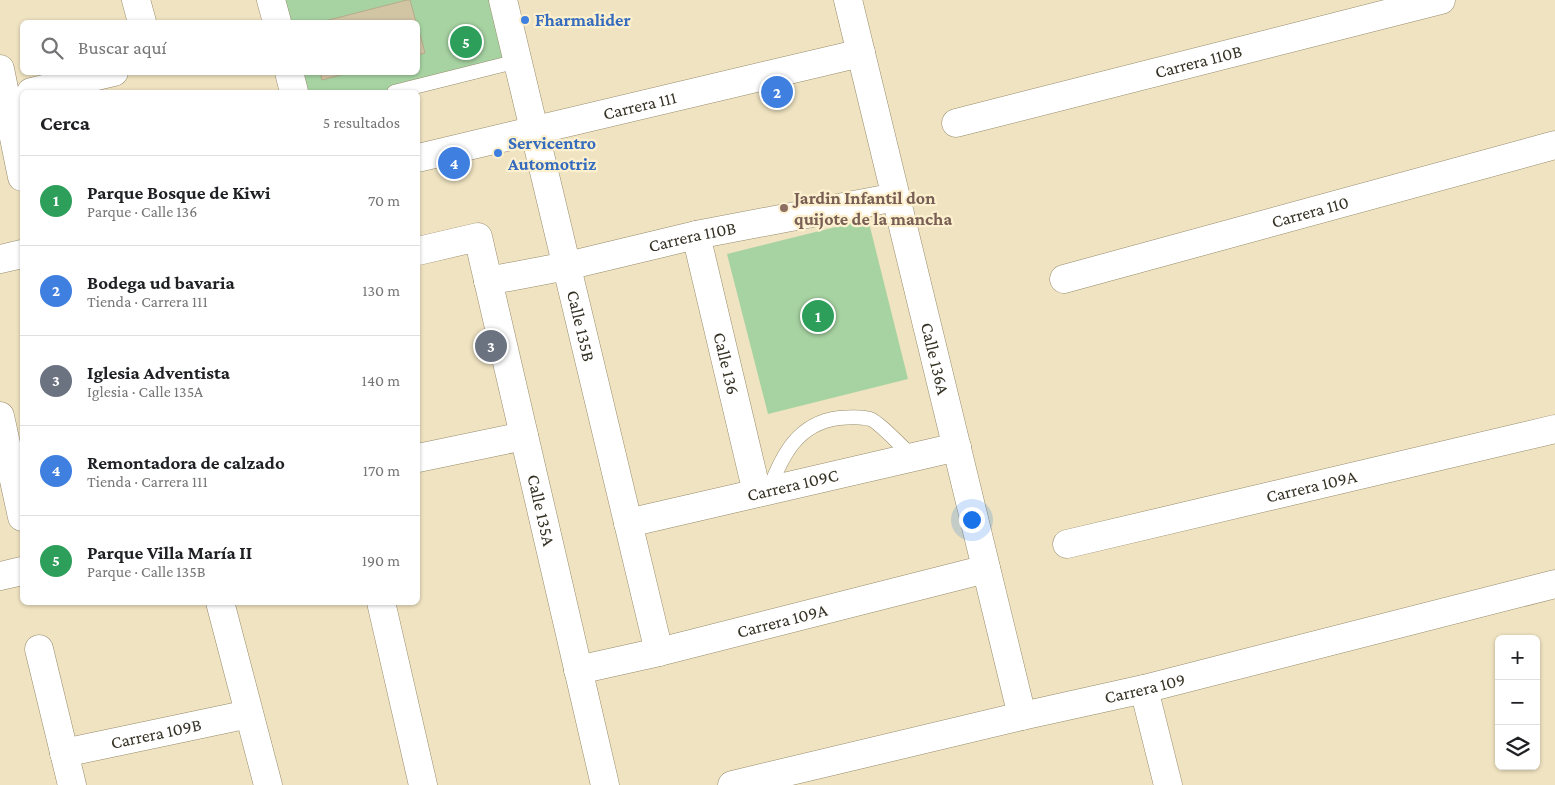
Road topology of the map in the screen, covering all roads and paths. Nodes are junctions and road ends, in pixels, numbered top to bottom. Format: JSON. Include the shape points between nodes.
{"nodes":[{"id":1,"x":136,"y":0,"type":"edge"},
{"id":2,"x":271,"y":0,"type":"edge"},
{"id":3,"x":503,"y":0,"type":"edge"},
{"id":4,"x":848,"y":0,"type":"edge"},
{"id":5,"x":1441,"y":0,"type":"edge"},
{"id":6,"x":141,"y":20,"type":"edge"},
{"id":7,"x":276,"y":20,"type":"edge"},
{"id":8,"x":861,"y":53,"type":"junction"},
{"id":9,"x":518,"y":61,"type":"junction"},
{"id":10,"x":0,"y":69,"type":"edge"},
{"id":11,"x":102,"y":75,"type":"edge"},
{"id":12,"x":290,"y":75,"type":"edge"},
{"id":13,"x":40,"y":90,"type":"edge"},
{"id":14,"x":294,"y":90,"type":"edge"},
{"id":15,"x":402,"y":90,"type":"edge"},
{"id":16,"x":20,"y":95,"type":"edge"},
{"id":17,"x":956,"y":123,"type":"dead end"},
{"id":18,"x":535,"y":130,"type":"junction"},
{"id":19,"x":1555,"y":145,"type":"edge"},
{"id":20,"x":420,"y":158,"type":"edge"},
{"id":21,"x":896,"y":197,"type":"junction"},
{"id":22,"x":696,"y":235,"type":"junction"},
{"id":23,"x":420,"y":251,"type":"edge"},
{"id":24,"x":20,"y":254,"type":"edge"},
{"id":25,"x":0,"y":259,"type":"edge"},
{"id":26,"x":567,"y":266,"type":"junction"},
{"id":27,"x":1064,"y":279,"type":"dead end"},
{"id":28,"x":488,"y":281,"type":"junction"},
{"id":29,"x":0,"y":416,"type":"edge"},
{"id":30,"x":1555,"y":428,"type":"edge"},
{"id":31,"x":524,"y":436,"type":"junction"},
{"id":32,"x":957,"y":447,"type":"junction"},
{"id":33,"x":913,"y":457,"type":"junction"},
{"id":34,"x":420,"y":458,"type":"edge"},
{"id":35,"x":763,"y":492,"type":"junction"},
{"id":36,"x":14,"y":507,"type":"edge"},
{"id":37,"x":628,"y":523,"type":"junction"},
{"id":38,"x":1067,"y":544,"type":"dead end"},
{"id":39,"x":986,"y":568,"type":"junction"},
{"id":40,"x":20,"y":571,"type":"edge"},
{"id":41,"x":0,"y":576,"type":"edge"},
{"id":42,"x":1555,"y":584,"type":"edge"},
{"id":43,"x":221,"y":605,"type":"edge"},
{"id":44,"x":381,"y":605,"type":"edge"},
{"id":45,"x":39,"y":649,"type":"dead end"},
{"id":46,"x":659,"y":652,"type":"junction"},
{"id":47,"x":578,"y":670,"type":"junction"},
{"id":48,"x":1144,"y":689,"type":"junction"},
{"id":49,"x":249,"y":714,"type":"junction"},
{"id":50,"x":1022,"y":716,"type":"junction"},
{"id":51,"x":64,"y":754,"type":"junction"},
{"id":52,"x":72,"y":785,"type":"edge"},
{"id":53,"x":268,"y":785,"type":"edge"},
{"id":54,"x":423,"y":785,"type":"edge"},
{"id":55,"x":605,"y":785,"type":"edge"},
{"id":56,"x":732,"y":785,"type":"edge"},
{"id":57,"x":1168,"y":785,"type":"edge"}],
"edges":[{"from":1,"to":6,"type":"street"},
{"from":2,"to":7,"type":"street"},
{"from":3,"to":9,"type":"street","name":"Calle 135B"},
{"from":4,"to":8,"type":"street","name":"Calle 136A"},
{"from":5,"to":17,"type":"street","name":"Carrera 110B"},
{"from":8,"to":18,"type":"street","name":"Carrera 111"},
{"from":8,"to":21,"type":"street","name":"Calle 136A"},
{"from":9,"to":15,"type":"lane"},
{"from":9,"to":18,"type":"street","name":"Calle 135B"},
{"from":10,"to":16,"type":"street"},
{"from":11,"to":13,"type":"street"},
{"from":12,"to":14,"type":"street"},
{"from":18,"to":20,"type":"street","name":"Carrera 111"},
{"from":18,"to":26,"type":"street","name":"Calle 135B"},
{"from":19,"to":27,"type":"street","name":"Carrera 110"},
{"from":21,"to":22,"type":"street","name":"Carrera 110B"},
{"from":21,"to":32,"type":"street","name":"Calle 136A"},
{"from":22,"to":26,"type":"street","name":"Carrera 110B"},
{"from":22,"to":35,"type":"street","name":"Calle 136"},
{"from":23,"to":28,"type":"street","name":"Calle 135A","via":[[478,237]]},
{"from":24,"to":25,"type":"street"},
{"from":26,"to":28,"type":"street","name":"Carrera 110B"},
{"from":26,"to":37,"type":"street","name":"Calle 135B"},
{"from":28,"to":31,"type":"street","name":"Calle 135A"},
{"from":29,"to":36,"type":"street"},
{"from":30,"to":38,"type":"street","name":"Carrera 109A"},
{"from":31,"to":34,"type":"street"},
{"from":31,"to":47,"type":"street","name":"Calle 135A"},
{"from":32,"to":33,"type":"street","name":"Carrera 109C"},
{"from":32,"to":39,"type":"street","name":"Calle 136A"},
{"from":33,"to":35,"type":"street","name":"Carrera 109C"},
{"from":33,"to":35,"type":"lane","via":[[872,419],[828,419],[808,428],[790,445]]},
{"from":35,"to":37,"type":"street","name":"Carrera 109C"},
{"from":37,"to":46,"type":"street","name":"Calle 135B"},
{"from":39,"to":46,"type":"street","name":"Carrera 109A"},
{"from":39,"to":50,"type":"street","name":"Calle 136A"},
{"from":40,"to":41,"type":"street"},
{"from":42,"to":48,"type":"street","name":"Carrera 109"},
{"from":43,"to":49,"type":"street"},
{"from":44,"to":54,"type":"street"},
{"from":45,"to":51,"type":"street"},
{"from":46,"to":47,"type":"street","name":"Carrera 109A"},
{"from":47,"to":55,"type":"street","name":"Calle 135A"},
{"from":48,"to":50,"type":"street","name":"Carrera 109"},
{"from":48,"to":57,"type":"street"},
{"from":49,"to":51,"type":"street","name":"Carrera 109B"},
{"from":49,"to":53,"type":"street"},
{"from":50,"to":56,"type":"street","name":"Carrera 109"},
{"from":51,"to":52,"type":"street"}]}
